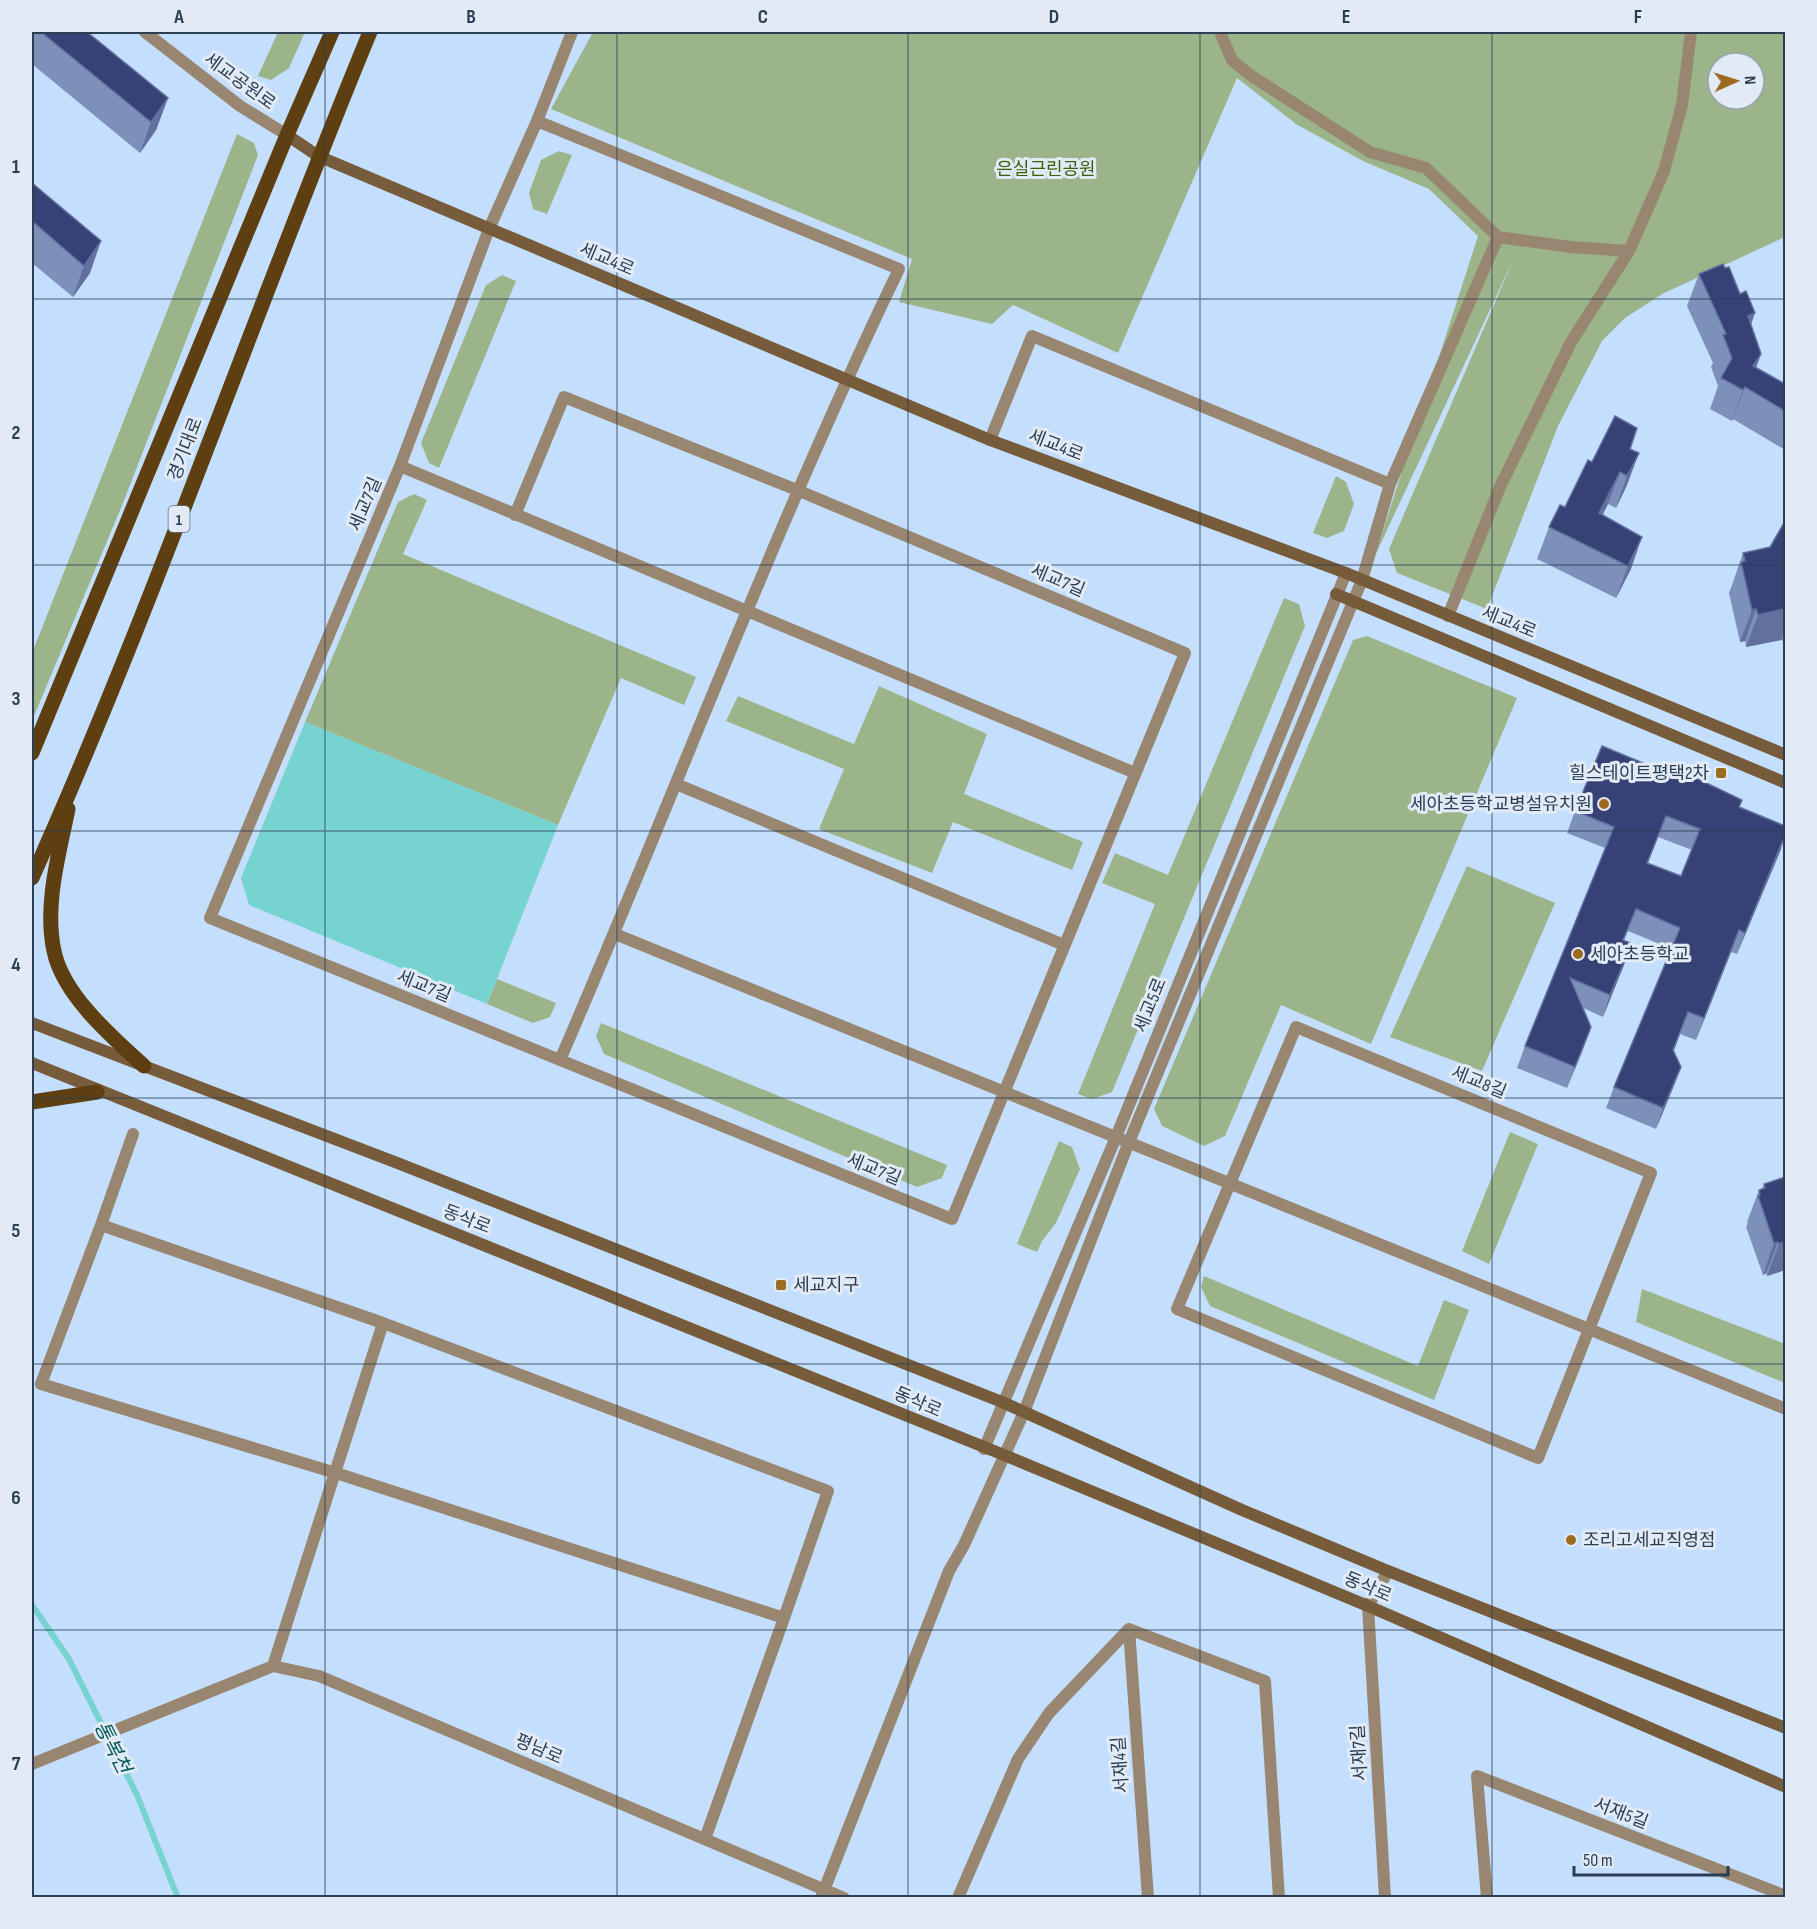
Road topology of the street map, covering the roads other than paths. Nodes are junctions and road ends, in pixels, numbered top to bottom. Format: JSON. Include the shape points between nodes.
{"nodes":[{"id":1,"x":145,"y":32,"type":"edge"},
{"id":2,"x":332,"y":32,"type":"edge"},
{"id":3,"x":370,"y":32,"type":"edge"},
{"id":4,"x":572,"y":32,"type":"edge"},
{"id":5,"x":1220,"y":32,"type":"edge"},
{"id":6,"x":1691,"y":32,"type":"edge"},
{"id":7,"x":537,"y":121,"type":"junction"},
{"id":8,"x":287,"y":135,"type":"junction"},
{"id":9,"x":318,"y":156,"type":"junction"},
{"id":10,"x":489,"y":229,"type":"junction"},
{"id":11,"x":1498,"y":237,"type":"junction"},
{"id":12,"x":1629,"y":251,"type":"junction"},
{"id":13,"x":847,"y":378,"type":"junction"},
{"id":14,"x":990,"y":440,"type":"junction"},
{"id":15,"x":400,"y":466,"type":"junction"},
{"id":16,"x":1390,"y":484,"type":"junction"},
{"id":17,"x":797,"y":490,"type":"junction"},
{"id":18,"x":515,"y":515,"type":"junction"},
{"id":19,"x":1346,"y":573,"type":"junction"},
{"id":20,"x":1362,"y":580,"type":"junction"},
{"id":21,"x":1336,"y":594,"type":"junction"},
{"id":22,"x":1351,"y":600,"type":"junction"},
{"id":23,"x":749,"y":612,"type":"junction"},
{"id":24,"x":1448,"y":616,"type":"junction"},
{"id":25,"x":32,"y":753,"type":"edge"},
{"id":26,"x":1785,"y":755,"type":"edge"},
{"id":27,"x":1135,"y":773,"type":"junction"},
{"id":28,"x":75,"y":778,"type":"junction"},
{"id":29,"x":1785,"y":783,"type":"edge"},
{"id":30,"x":676,"y":784,"type":"junction"},
{"id":31,"x":32,"y":879,"type":"edge"},
{"id":32,"x":615,"y":934,"type":"junction"},
{"id":33,"x":1064,"y":945,"type":"junction"},
{"id":34,"x":32,"y":1023,"type":"edge"},
{"id":35,"x":560,"y":1060,"type":"junction"},
{"id":36,"x":32,"y":1063,"type":"edge"},
{"id":37,"x":144,"y":1066,"type":"junction"},
{"id":38,"x":97,"y":1092,"type":"junction"},
{"id":39,"x":1004,"y":1092,"type":"junction"},
{"id":40,"x":32,"y":1102,"type":"edge"},
{"id":41,"x":133,"y":1134,"type":"dead end"},
{"id":42,"x":1116,"y":1137,"type":"junction"},
{"id":43,"x":1129,"y":1142,"type":"junction"},
{"id":44,"x":1231,"y":1184,"type":"junction"},
{"id":45,"x":101,"y":1226,"type":"junction"},
{"id":46,"x":383,"y":1323,"type":"junction"},
{"id":47,"x":1589,"y":1328,"type":"junction"},
{"id":48,"x":1002,"y":1402,"type":"junction"},
{"id":49,"x":1785,"y":1409,"type":"edge"},
{"id":50,"x":1024,"y":1412,"type":"junction"},
{"id":51,"x":984,"y":1449,"type":"junction"},
{"id":52,"x":1004,"y":1455,"type":"junction"},
{"id":53,"x":336,"y":1473,"type":"junction"},
{"id":54,"x":1388,"y":1571,"type":"junction"},
{"id":55,"x":1368,"y":1606,"type":"junction"},
{"id":56,"x":784,"y":1618,"type":"junction"},
{"id":57,"x":1129,"y":1629,"type":"junction"},
{"id":58,"x":273,"y":1666,"type":"junction"},
{"id":59,"x":1785,"y":1728,"type":"edge"},
{"id":60,"x":32,"y":1764,"type":"edge"},
{"id":61,"x":1785,"y":1786,"type":"edge"},
{"id":62,"x":705,"y":1839,"type":"junction"},
{"id":63,"x":823,"y":1893,"type":"edge"},
{"id":64,"x":1785,"y":1896,"type":"edge"},
{"id":65,"x":844,"y":1898,"type":"edge"},
{"id":66,"x":958,"y":1898,"type":"edge"},
{"id":67,"x":1148,"y":1898,"type":"edge"},
{"id":68,"x":1279,"y":1898,"type":"edge"},
{"id":69,"x":1385,"y":1898,"type":"edge"},
{"id":70,"x":1487,"y":1898,"type":"edge"}],
"edges":[{"from":1,"to":8,"type":"street","name":"세교공원로","via":[[240,106]]},
{"from":2,"to":8,"type":"main road","name":"경기대로"},
{"from":3,"to":9,"type":"main road","name":"경기대로","number":"1"},
{"from":4,"to":7,"type":"street","name":"세교7길"},
{"from":5,"to":11,"type":"street","via":[[1232,60],[1250,75],[1370,152],[1426,168]]},
{"from":6,"to":12,"type":"street","via":[[1682,105],[1664,171]]},
{"from":7,"to":10,"type":"street","name":"세교7길"},
{"from":7,"to":13,"type":"street","via":[[899,269]]},
{"from":8,"to":9,"type":"main road","name":"세교4로"},
{"from":8,"to":25,"type":"main road","name":"경기대로"},
{"from":9,"to":10,"type":"main road","name":"세교4로"},
{"from":9,"to":28,"type":"main road","name":"경기대로","number":"1","via":[[138,625]]},
{"from":10,"to":13,"type":"main road","name":"세교4로"},
{"from":10,"to":15,"type":"street","name":"세교7길"},
{"from":11,"to":12,"type":"street"},
{"from":11,"to":16,"type":"street","name":"세교5로"},
{"from":12,"to":24,"type":"street","via":[[1571,342],[1500,487]]},
{"from":13,"to":14,"type":"main road","name":"세교4로"},
{"from":13,"to":17,"type":"street"},
{"from":14,"to":16,"type":"street","via":[[1032,336]]},
{"from":14,"to":19,"type":"main road","name":"세교4로"},
{"from":15,"to":18,"type":"street","name":"세교7길"},
{"from":15,"to":35,"type":"street","name":"세교7길","via":[[210,918]]},
{"from":16,"to":20,"type":"street","name":"세교5로"},
{"from":17,"to":18,"type":"street","name":"세교7길","via":[[564,397]]},
{"from":17,"to":23,"type":"street"},
{"from":17,"to":27,"type":"street","name":"세교7길","via":[[1185,653]]},
{"from":18,"to":23,"type":"street","name":"세교7길"},
{"from":19,"to":20,"type":"main road","name":"세교4로"},
{"from":19,"to":21,"type":"street","name":"세교5로"},
{"from":20,"to":22,"type":"street","name":"세교5로"},
{"from":20,"to":24,"type":"main road","name":"세교4로"},
{"from":21,"to":22,"type":"main road"},
{"from":21,"to":42,"type":"street","name":"세교5로"},
{"from":22,"to":29,"type":"main road"},
{"from":22,"to":43,"type":"street","name":"세교5로"},
{"from":23,"to":27,"type":"street","name":"세교7길"},
{"from":23,"to":30,"type":"street"},
{"from":24,"to":26,"type":"main road","name":"세교4로"},
{"from":27,"to":33,"type":"street","name":"세교7길"},
{"from":28,"to":31,"type":"main road","name":"경기대로","number":"1"},
{"from":28,"to":37,"type":"main road","via":[[54,878],[54,952],[66,980],[96,1022]]},
{"from":30,"to":32,"type":"street"},
{"from":30,"to":33,"type":"street"},
{"from":32,"to":35,"type":"street"},
{"from":32,"to":39,"type":"street"},
{"from":33,"to":39,"type":"street","name":"세교7길"},
{"from":34,"to":37,"type":"main road","name":"동삭로"},
{"from":35,"to":39,"type":"street","name":"세교7길","via":[[952,1220]]},
{"from":36,"to":38,"type":"main road","name":"동삭로"},
{"from":37,"to":48,"type":"main road","name":"동삭로"},
{"from":38,"to":40,"type":"main road"},
{"from":38,"to":51,"type":"main road","name":"동삭로","via":[[645,1308]]},
{"from":39,"to":42,"type":"street"},
{"from":41,"to":45,"type":"street"},
{"from":42,"to":43,"type":"street"},
{"from":42,"to":48,"type":"street","name":"세교5로"},
{"from":43,"to":44,"type":"street"},
{"from":43,"to":50,"type":"street","name":"세교5로"},
{"from":44,"to":47,"type":"street"},
{"from":44,"to":47,"type":"street","name":"세교8길","via":[[1177,1309],[1538,1458]]},
{"from":44,"to":47,"type":"street","name":"세교8길","via":[[1296,1026],[1651,1173]]},
{"from":45,"to":46,"type":"street"},
{"from":45,"to":53,"type":"street","via":[[41,1384]]},
{"from":46,"to":53,"type":"street"},
{"from":46,"to":56,"type":"street","via":[[828,1491]]},
{"from":47,"to":49,"type":"street"},
{"from":48,"to":50,"type":"main road","name":"동삭로"},
{"from":48,"to":51,"type":"street","name":"세교5로"},
{"from":50,"to":52,"type":"street","name":"세교5로"},
{"from":50,"to":54,"type":"main road","name":"동삭로"},
{"from":51,"to":52,"type":"main road","name":"동삭로"},
{"from":52,"to":55,"type":"main road","name":"동삭로"},
{"from":52,"to":63,"type":"street","name":"세교5로","via":[[949,1571]]},
{"from":53,"to":56,"type":"street"},
{"from":53,"to":58,"type":"street"},
{"from":54,"to":55,"type":"street"},
{"from":54,"to":59,"type":"main road","name":"동삭로"},
{"from":55,"to":61,"type":"main road","name":"동삭로"},
{"from":55,"to":69,"type":"street","name":"서재7길"},
{"from":56,"to":62,"type":"street"},
{"from":57,"to":66,"type":"street","via":[[1049,1713],[1018,1759]]},
{"from":57,"to":67,"type":"street","name":"서재4길"},
{"from":57,"to":68,"type":"street","via":[[1265,1681]]},
{"from":58,"to":60,"type":"street"},
{"from":58,"to":62,"type":"street","name":"평남로","via":[[319,1676]]},
{"from":62,"to":63,"type":"street","name":"평남로"},
{"from":63,"to":65,"type":"street","name":"평남로"},
{"from":64,"to":70,"type":"street","name":"서재5길","via":[[1477,1776]]}]}
